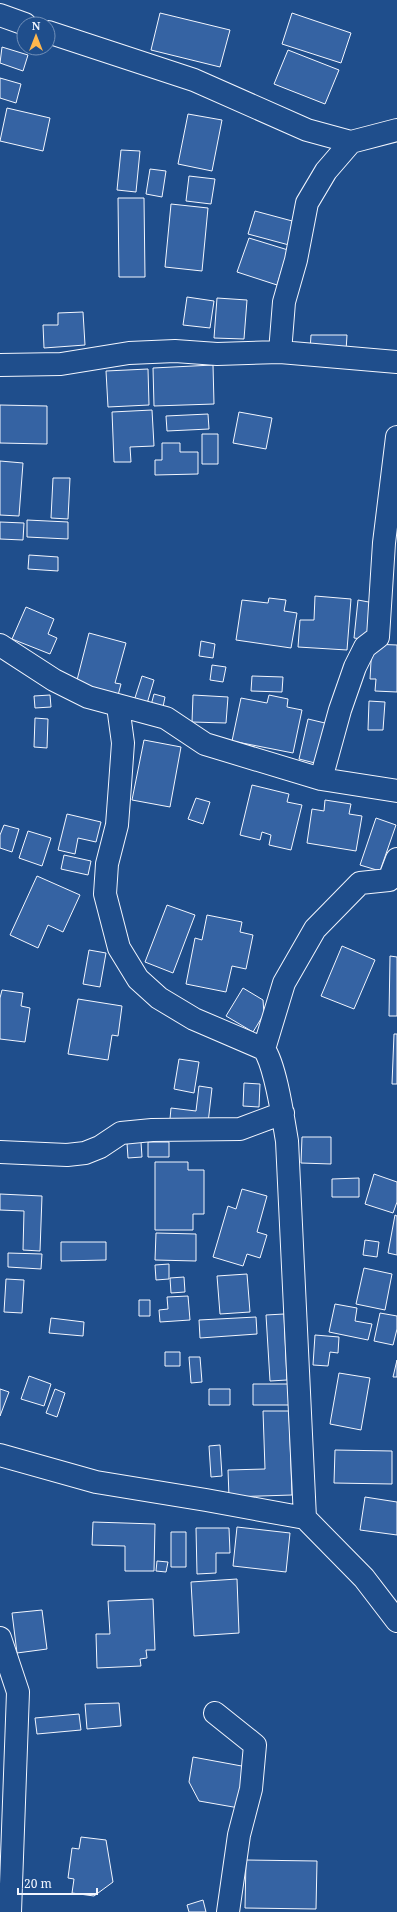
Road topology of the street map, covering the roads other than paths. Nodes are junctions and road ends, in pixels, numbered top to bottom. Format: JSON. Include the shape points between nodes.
{"nodes":[{"id":1,"x":0,"y":15,"type":"edge"},
{"id":2,"x":16,"y":21,"type":"edge"},
{"id":3,"x":56,"y":35,"type":"edge"},
{"id":4,"x":397,"y":130,"type":"edge"},
{"id":5,"x":351,"y":142,"type":"junction"},
{"id":6,"x":280,"y":352,"type":"junction"},
{"id":7,"x":397,"y":362,"type":"edge"},
{"id":8,"x":0,"y":364,"type":"edge"},
{"id":9,"x":397,"y":437,"type":"edge"},
{"id":10,"x":0,"y":645,"type":"edge"},
{"id":11,"x":118,"y":706,"type":"junction"},
{"id":12,"x":321,"y":779,"type":"junction"},
{"id":13,"x":397,"y":791,"type":"edge"},
{"id":14,"x":397,"y":859,"type":"edge"},
{"id":15,"x":264,"y":1049,"type":"junction"},
{"id":16,"x":283,"y":1112,"type":"junction"},
{"id":17,"x":0,"y":1152,"type":"edge"},
{"id":18,"x":0,"y":1455,"type":"edge"},
{"id":19,"x":305,"y":1518,"type":"junction"},
{"id":20,"x":397,"y":1621,"type":"edge"},
{"id":21,"x":0,"y":1638,"type":"edge"},
{"id":22,"x":215,"y":1713,"type":"dead end"},
{"id":23,"x":10,"y":1912,"type":"edge"},
{"id":24,"x":228,"y":1912,"type":"edge"}],
"edges":[{"from":1,"to":2,"type":"street"},
{"from":3,"to":5,"type":"street","via":[[194,80],[308,130]]},
{"from":4,"to":5,"type":"street"},
{"from":5,"to":6,"type":"street","via":[[326,171],[308,203],[284,302]]},
{"from":6,"to":7,"type":"street"},
{"from":6,"to":8,"type":"street","via":[[128,353],[61,364]]},
{"from":9,"to":12,"type":"street","via":[[384,543],[378,636],[364,647],[355,667]]},
{"from":10,"to":11,"type":"street","via":[[54,680],[88,697]]},
{"from":11,"to":12,"type":"street","via":[[166,718],[205,744]]},
{"from":11,"to":15,"type":"street","via":[[123,743],[121,778],[117,825],[107,864],[105,894],[119,948],[138,979],[159,998],[194,1018]]},
{"from":12,"to":13,"type":"street"},
{"from":14,"to":15,"type":"street","via":[[389,880],[360,883],[315,929],[284,983]]},
{"from":15,"to":16,"type":"street","via":[[270,1059]]},
{"from":16,"to":17,"type":"street","via":[[240,1129],[121,1133],[100,1147],[85,1153],[67,1155]]},
{"from":16,"to":19,"type":"street","via":[[287,1141]]},
{"from":18,"to":19,"type":"street","via":[[96,1482]]},
{"from":19,"to":20,"type":"street","via":[[364,1578]]},
{"from":21,"to":23,"type":"street","via":[[18,1692]]},
{"from":22,"to":24,"type":"street","via":[[255,1745],[251,1789],[239,1835]]}]}
